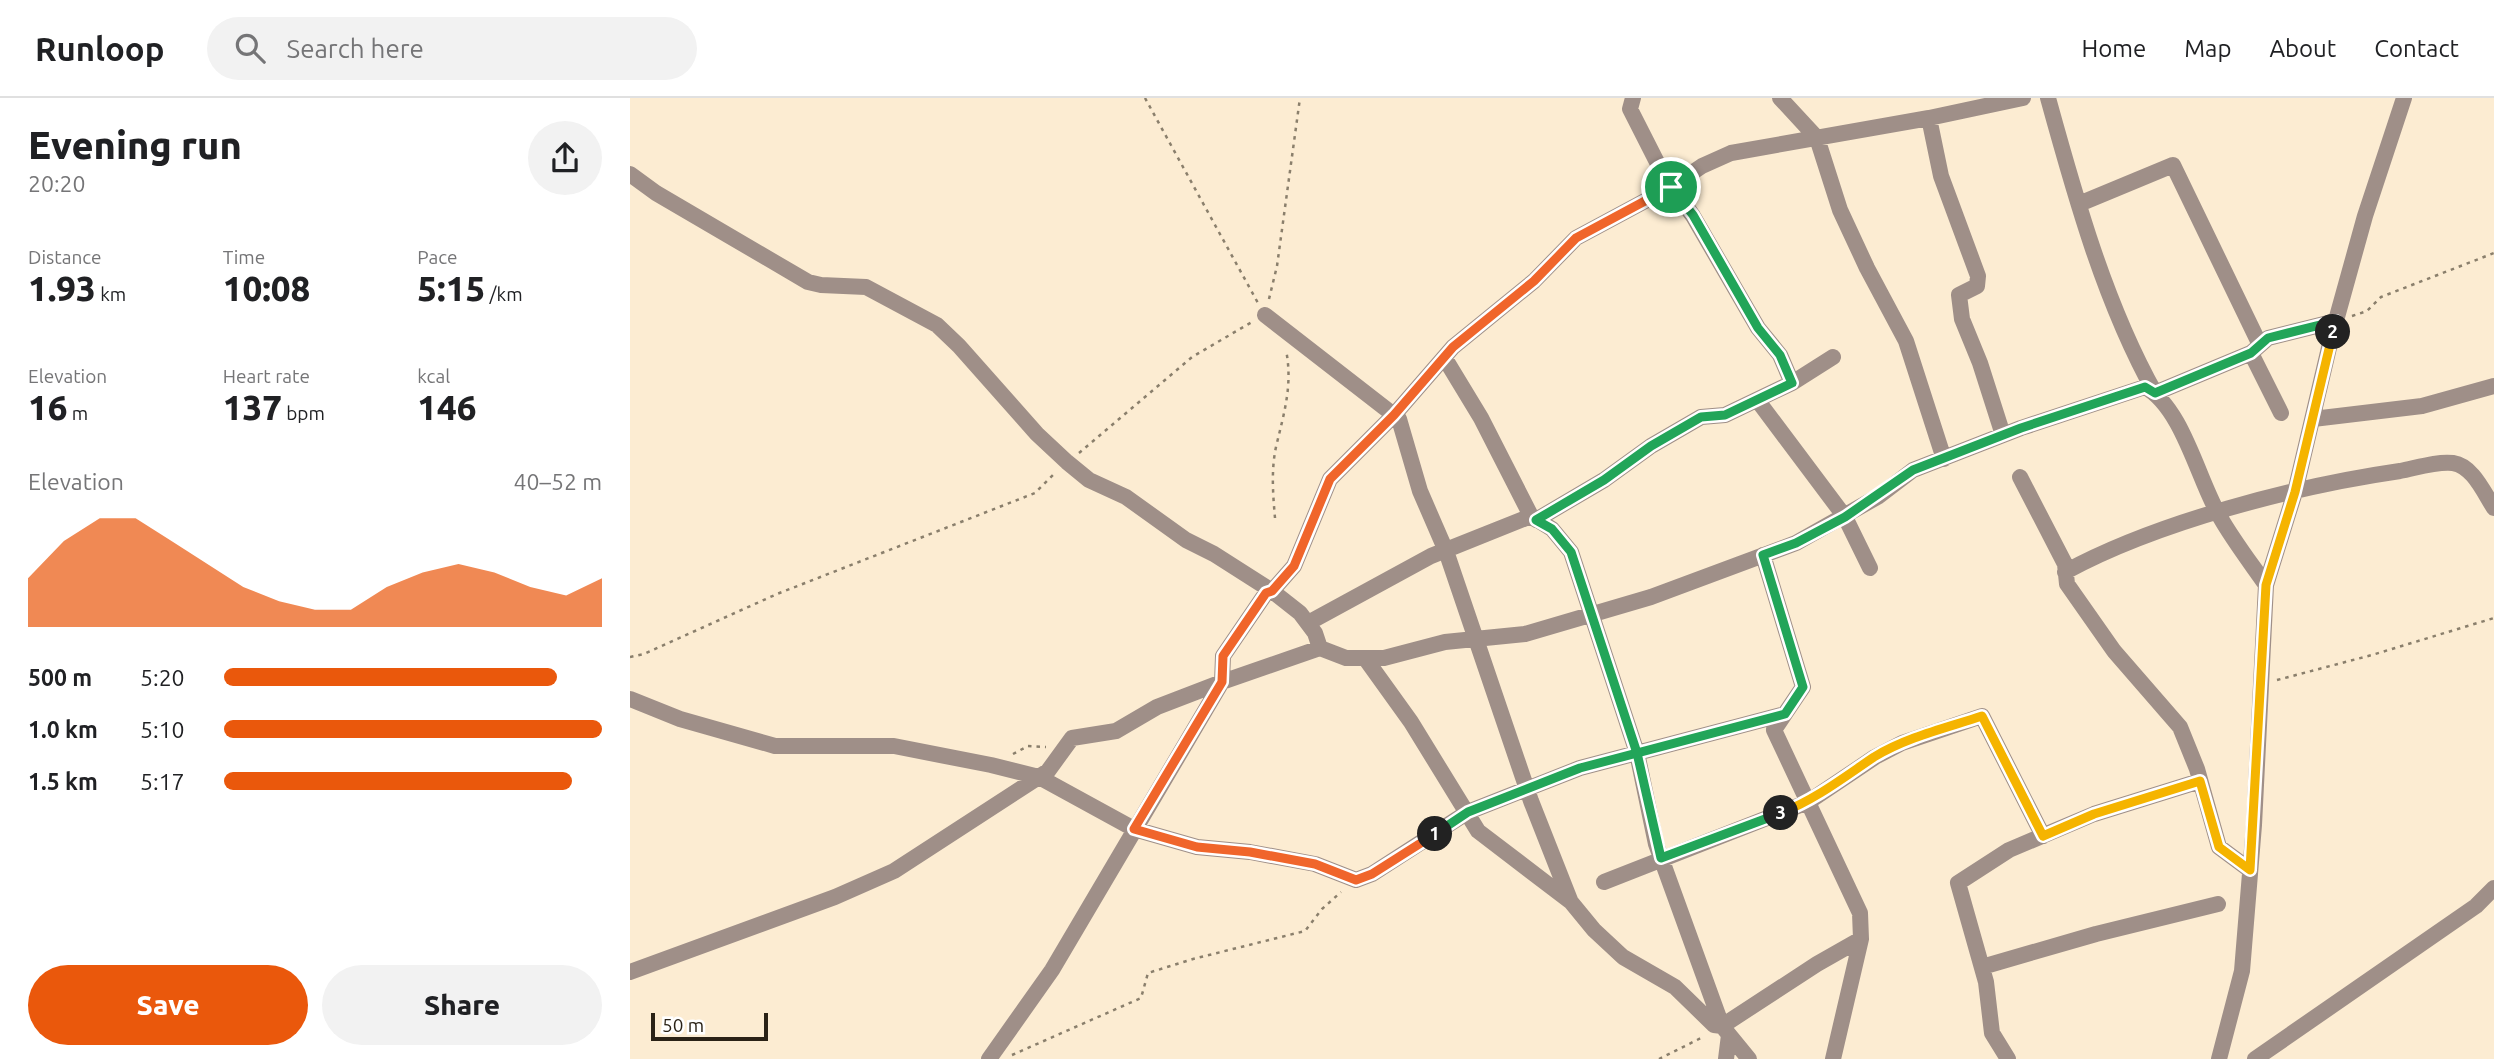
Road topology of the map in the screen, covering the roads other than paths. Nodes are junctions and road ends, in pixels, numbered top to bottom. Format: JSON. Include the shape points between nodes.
{"nodes":[{"id":1,"x":1633,"y":98,"type":"edge"},
{"id":2,"x":1780,"y":98,"type":"edge"},
{"id":3,"x":2022,"y":98,"type":"edge"},
{"id":4,"x":2048,"y":98,"type":"edge"},
{"id":5,"x":2403,"y":98,"type":"edge"},
{"id":6,"x":1929,"y":118,"type":"junction"},
{"id":7,"x":1817,"y":138,"type":"junction"},
{"id":8,"x":630,"y":174,"type":"edge"},
{"id":9,"x":1671,"y":187,"type":"junction"},
{"id":10,"x":2079,"y":204,"type":"junction"},
{"id":11,"x":1265,"y":315,"type":"road end"},
{"id":12,"x":2336,"y":321,"type":"junction"},
{"id":13,"x":2255,"y":349,"type":"junction"},
{"id":14,"x":1444,"y":357,"type":"junction"},
{"id":15,"x":1833,"y":357,"type":"dead end"},
{"id":16,"x":1792,"y":383,"type":"junction"},
{"id":17,"x":2494,"y":386,"type":"edge"},
{"id":18,"x":2155,"y":393,"type":"junction"},
{"id":19,"x":1758,"y":401,"type":"junction"},
{"id":20,"x":2281,"y":414,"type":"dead end"},
{"id":21,"x":1394,"y":415,"type":"junction"},
{"id":22,"x":2313,"y":419,"type":"junction"},
{"id":23,"x":2003,"y":435,"type":"junction"},
{"id":24,"x":1944,"y":459,"type":"junction"},
{"id":25,"x":2020,"y":477,"type":"dead end"},
{"id":26,"x":2295,"y":492,"type":"junction"},
{"id":27,"x":2494,"y":509,"type":"edge"},
{"id":28,"x":2217,"y":512,"type":"junction"},
{"id":29,"x":1845,"y":517,"type":"junction"},
{"id":30,"x":1534,"y":518,"type":"junction"},
{"id":31,"x":1446,"y":551,"type":"junction"},
{"id":32,"x":1763,"y":555,"type":"junction"},
{"id":33,"x":1870,"y":568,"type":"dead end"},
{"id":34,"x":2065,"y":572,"type":"junction"},
{"id":35,"x":2266,"y":585,"type":"junction"},
{"id":36,"x":1272,"y":591,"type":"junction"},
{"id":37,"x":1594,"y":615,"type":"junction"},
{"id":38,"x":1308,"y":623,"type":"junction"},
{"id":39,"x":1476,"y":639,"type":"junction"},
{"id":40,"x":1320,"y":648,"type":"junction"},
{"id":41,"x":1365,"y":658,"type":"junction"},
{"id":42,"x":1222,"y":682,"type":"junction"},
{"id":43,"x":630,"y":699,"type":"edge"},
{"id":44,"x":1785,"y":714,"type":"junction"},
{"id":45,"x":1637,"y":753,"type":"junction"},
{"id":46,"x":1039,"y":777,"type":"junction"},
{"id":47,"x":2200,"y":781,"type":"junction"},
{"id":48,"x":1527,"y":791,"type":"junction"},
{"id":49,"x":1808,"y":802,"type":"junction"},
{"id":50,"x":1468,"y":812,"type":"junction"},
{"id":51,"x":1134,"y":829,"type":"junction"},
{"id":52,"x":2043,"y":836,"type":"junction"},
{"id":53,"x":1661,"y":858,"type":"junction"},
{"id":54,"x":2250,"y":870,"type":"junction"},
{"id":55,"x":1604,"y":882,"type":"dead end"},
{"id":56,"x":2494,"y":888,"type":"edge"},
{"id":57,"x":1571,"y":902,"type":"junction"},
{"id":58,"x":2218,"y":904,"type":"dead end"},
{"id":59,"x":1861,"y":939,"type":"junction"},
{"id":60,"x":1982,"y":967,"type":"junction"},
{"id":61,"x":630,"y":971,"type":"edge"},
{"id":62,"x":1726,"y":1031,"type":"junction"},
{"id":63,"x":989,"y":1059,"type":"edge"},
{"id":64,"x":1726,"y":1059,"type":"edge"},
{"id":65,"x":1749,"y":1059,"type":"edge"},
{"id":66,"x":1833,"y":1059,"type":"edge"},
{"id":67,"x":2008,"y":1059,"type":"edge"},
{"id":68,"x":2219,"y":1059,"type":"edge"},
{"id":69,"x":2255,"y":1059,"type":"edge"}],
"edges":[{"from":1,"to":9,"type":"street","via":[[1630,109]]},
{"from":2,"to":7,"type":"street"},
{"from":3,"to":6,"type":"street"},
{"from":4,"to":10,"type":"street"},
{"from":5,"to":12,"type":"street"},
{"from":6,"to":7,"type":"street"},
{"from":6,"to":23,"type":"street","via":[[1941,176],[1978,276],[1977,285],[1959,295],[1962,319]]},
{"from":7,"to":9,"type":"street","via":[[1731,153]]},
{"from":7,"to":24,"type":"street","via":[[1840,210],[1906,341]]},
{"from":8,"to":36,"type":"street","via":[[808,282],[866,287],[936,325],[1037,434],[1089,480],[1126,497],[1186,540]]},
{"from":9,"to":14,"type":"street","via":[[1576,238],[1534,281]]},
{"from":9,"to":16,"type":"street","via":[[1693,215],[1758,328],[1780,355]]},
{"from":10,"to":13,"type":"street","via":[[2173,164]]},
{"from":10,"to":18,"type":"street","via":[[2111,295]]},
{"from":11,"to":21,"type":"street"},
{"from":12,"to":13,"type":"street","via":[[2268,338]]},
{"from":12,"to":22,"type":"street"},
{"from":13,"to":18,"type":"street"},
{"from":13,"to":20,"type":"street"},
{"from":14,"to":21,"type":"street"},
{"from":14,"to":30,"type":"street"},
{"from":15,"to":16,"type":"street"},
{"from":16,"to":19,"type":"street"},
{"from":17,"to":22,"type":"street","via":[[2423,406]]},
{"from":18,"to":23,"type":"street","via":[[2145,387]]},
{"from":18,"to":28,"type":"street","via":[[2179,429]]},
{"from":19,"to":29,"type":"street"},
{"from":19,"to":30,"type":"street","via":[[1725,415],[1701,417],[1604,480]]},
{"from":21,"to":31,"type":"street"},
{"from":21,"to":36,"type":"street","via":[[1330,479],[1294,566]]},
{"from":22,"to":26,"type":"street"},
{"from":23,"to":24,"type":"street"},
{"from":24,"to":29,"type":"street","via":[[1913,470]]},
{"from":25,"to":34,"type":"street"},
{"from":26,"to":27,"type":"street","via":[[2452,463],[2468,469]]},
{"from":26,"to":28,"type":"street"},
{"from":26,"to":35,"type":"street"},
{"from":28,"to":34,"type":"street"},
{"from":28,"to":35,"type":"street"},
{"from":29,"to":32,"type":"street"},
{"from":29,"to":33,"type":"street"},
{"from":30,"to":31,"type":"street"},
{"from":30,"to":37,"type":"street","via":[[1552,529],[1571,552]]},
{"from":31,"to":38,"type":"street"},
{"from":31,"to":39,"type":"street"},
{"from":32,"to":37,"type":"street"},
{"from":32,"to":44,"type":"street","via":[[1803,687]]},
{"from":34,"to":47,"type":"street","via":[[2067,583],[2114,651],[2180,727]]},
{"from":35,"to":54,"type":"street"},
{"from":36,"to":38,"type":"street"},
{"from":36,"to":42,"type":"street","via":[[1266,593],[1223,656]]},
{"from":37,"to":39,"type":"street","via":[[1525,635]]},
{"from":37,"to":45,"type":"street"},
{"from":38,"to":40,"type":"street"},
{"from":39,"to":41,"type":"street","via":[[1445,642],[1384,659]]},
{"from":39,"to":48,"type":"street"},
{"from":40,"to":41,"type":"street","via":[[1346,658]]},
{"from":40,"to":42,"type":"street"},
{"from":41,"to":50,"type":"street"},
{"from":42,"to":46,"type":"street","via":[[1157,706],[1116,731],[1072,738]]},
{"from":42,"to":51,"type":"street"},
{"from":43,"to":46,"type":"street","via":[[680,719],[775,746],[894,746]]},
{"from":44,"to":45,"type":"street"},
{"from":44,"to":49,"type":"street","via":[[1774,730]]},
{"from":45,"to":48,"type":"street","via":[[1580,768]]},
{"from":45,"to":53,"type":"street"},
{"from":46,"to":51,"type":"street"},
{"from":46,"to":61,"type":"street","via":[[894,871]]},
{"from":47,"to":52,"type":"street","via":[[2094,814]]},
{"from":47,"to":54,"type":"street","via":[[2219,847]]},
{"from":48,"to":50,"type":"street"},
{"from":48,"to":57,"type":"street"},
{"from":49,"to":52,"type":"street","via":[[1902,743],[1982,716]]},
{"from":49,"to":53,"type":"street"},
{"from":49,"to":59,"type":"street","via":[[1860,914]]},
{"from":50,"to":51,"type":"street","via":[[1356,880],[1315,864],[1197,847]]},
{"from":50,"to":57,"type":"street","via":[[1478,831]]},
{"from":51,"to":63,"type":"street","via":[[1052,970]]},
{"from":52,"to":60,"type":"street","via":[[2009,850],[1958,883]]},
{"from":53,"to":55,"type":"street"},
{"from":53,"to":62,"type":"street"},
{"from":54,"to":68,"type":"street","via":[[2242,971]]},
{"from":56,"to":69,"type":"street","via":[[2476,906]]},
{"from":57,"to":62,"type":"street","via":[[1623,957],[1675,987]]},
{"from":58,"to":60,"type":"street"},
{"from":59,"to":62,"type":"street","via":[[1817,964]]},
{"from":59,"to":66,"type":"street"},
{"from":60,"to":67,"type":"street","via":[[1992,1032]]},
{"from":62,"to":64,"type":"street"},
{"from":62,"to":65,"type":"street"}]}
